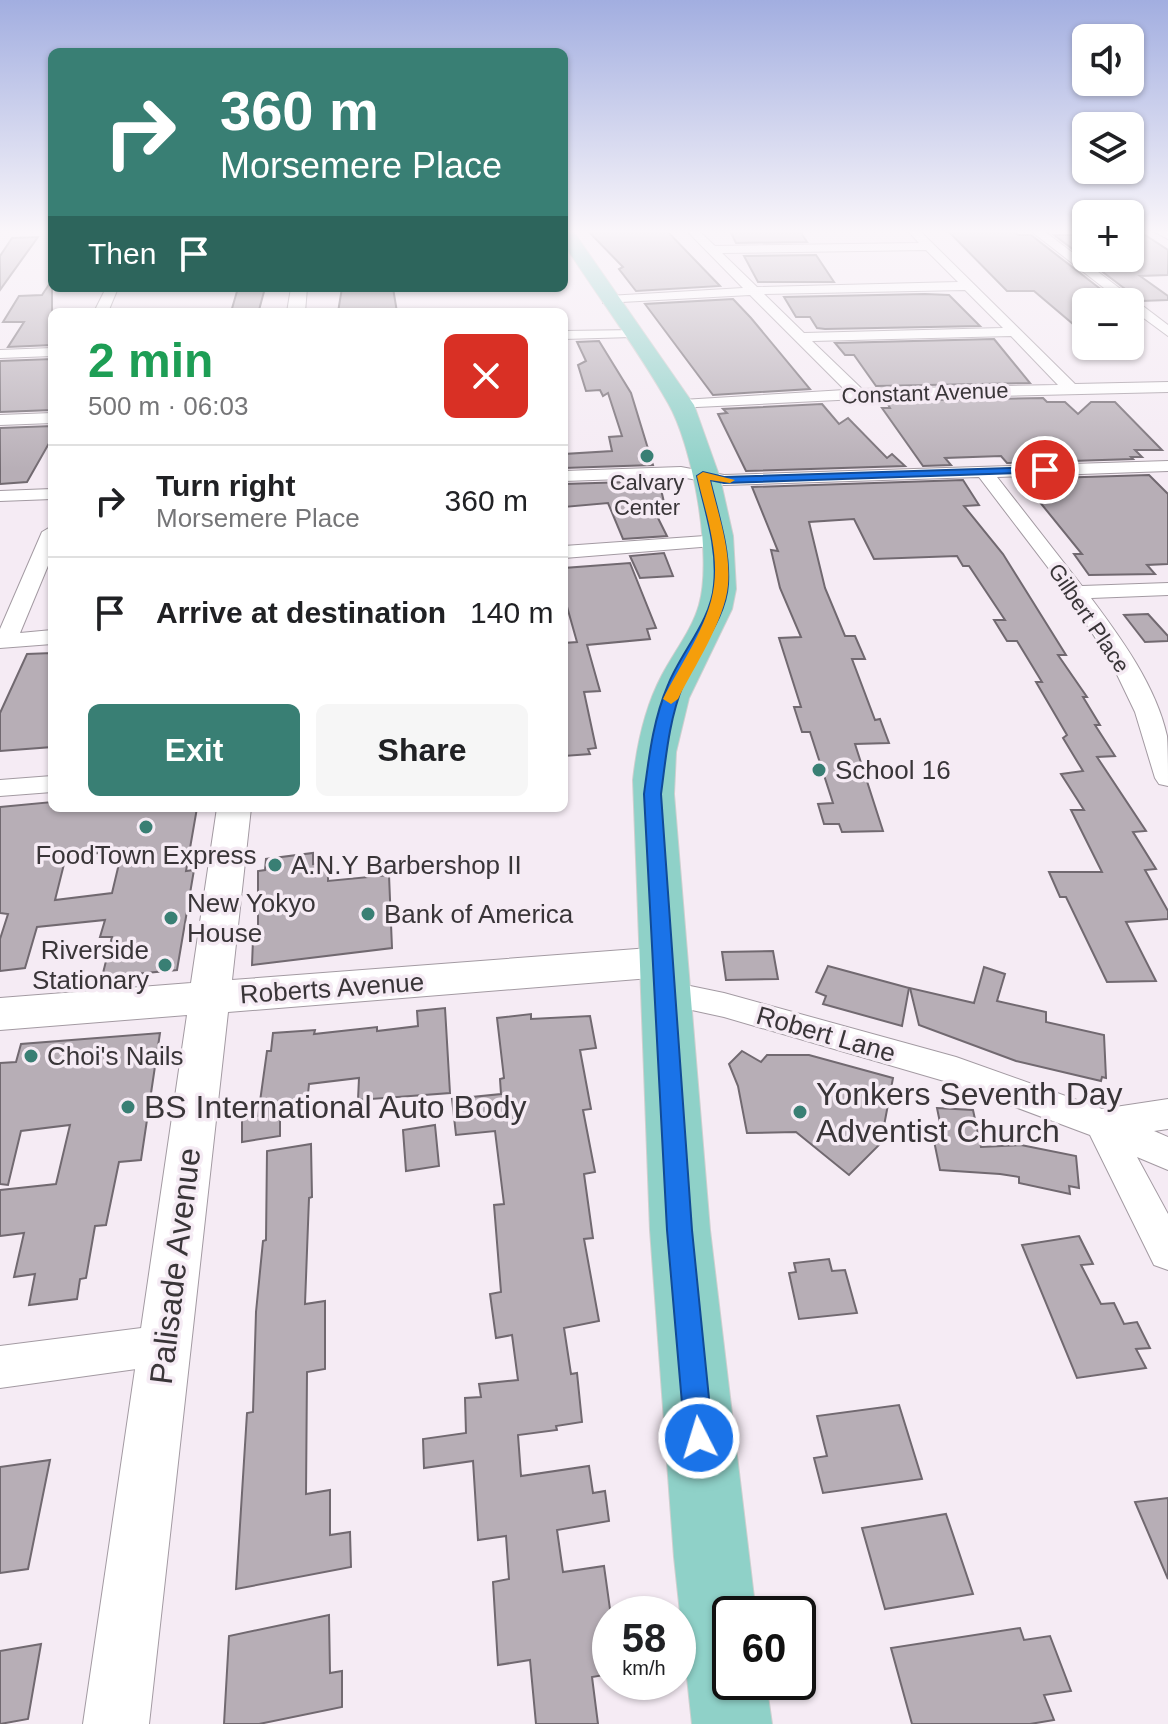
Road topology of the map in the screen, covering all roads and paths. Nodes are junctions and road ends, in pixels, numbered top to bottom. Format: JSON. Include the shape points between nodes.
{"nodes":[{"id":1,"x":616,"y":311,"type":"edge"},
{"id":2,"x":775,"y":311,"type":"edge"},
{"id":3,"x":995,"y":311,"type":"edge"},
{"id":4,"x":1144,"y":313,"type":"edge"},
{"id":5,"x":1016,"y":332,"type":"junction"},
{"id":6,"x":1168,"y":332,"type":"edge"},
{"id":7,"x":632,"y":333,"type":"junction"},
{"id":8,"x":568,"y":335,"type":"edge"},
{"id":9,"x":801,"y":337,"type":"junction"},
{"id":10,"x":48,"y":352,"type":"edge"},
{"id":11,"x":0,"y":354,"type":"edge"},
{"id":12,"x":1168,"y":387,"type":"edge"},
{"id":13,"x":1072,"y":390,"type":"junction"},
{"id":14,"x":858,"y":394,"type":"junction"},
{"id":15,"x":682,"y":405,"type":"junction"},
{"id":16,"x":48,"y":418,"type":"edge"},
{"id":17,"x":0,"y":420,"type":"edge"},
{"id":18,"x":1168,"y":466,"type":"edge"},
{"id":19,"x":984,"y":472,"type":"junction"},
{"id":20,"x":568,"y":476,"type":"edge"},
{"id":21,"x":703,"y":476,"type":"junction"},
{"id":22,"x":48,"y":494,"type":"edge"},
{"id":23,"x":0,"y":496,"type":"edge"},
{"id":24,"x":48,"y":541,"type":"edge"},
{"id":25,"x":719,"y":541,"type":"junction"},
{"id":26,"x":568,"y":552,"type":"edge"},
{"id":27,"x":1168,"y":589,"type":"edge"},
{"id":28,"x":1075,"y":592,"type":"junction"},
{"id":29,"x":48,"y":637,"type":"edge"},
{"id":30,"x":3,"y":641,"type":"edge"},
{"id":31,"x":1168,"y":778,"type":"edge"},
{"id":32,"x":48,"y":784,"type":"edge"},
{"id":33,"x":0,"y":788,"type":"edge"},
{"id":34,"x":233,"y":812,"type":"edge"},
{"id":35,"x":665,"y":977,"type":"junction"},
{"id":36,"x":210,"y":997,"type":"junction"},
{"id":37,"x":0,"y":1014,"type":"edge"},
{"id":38,"x":1162,"y":1119,"type":"edge"},
{"id":39,"x":1102,"y":1124,"type":"junction"},
{"id":40,"x":1168,"y":1154,"type":"edge"},
{"id":41,"x":1168,"y":1252,"type":"edge"},
{"id":42,"x":165,"y":1345,"type":"junction"},
{"id":43,"x":0,"y":1367,"type":"edge"},
{"id":44,"x":116,"y":1724,"type":"edge"},
{"id":45,"x":732,"y":1724,"type":"edge"}],
"edges":[{"from":1,"to":7,"type":"main road"},
{"from":2,"to":9,"type":"street"},
{"from":3,"to":5,"type":"street"},
{"from":4,"to":6,"type":"street"},
{"from":5,"to":9,"type":"street"},
{"from":5,"to":13,"type":"street"},
{"from":7,"to":8,"type":"street"},
{"from":7,"to":15,"type":"main road"},
{"from":9,"to":14,"type":"street"},
{"from":10,"to":11,"type":"street"},
{"from":12,"to":13,"type":"street","name":"Constant Avenue"},
{"from":13,"to":14,"type":"street","name":"Constant Avenue"},
{"from":14,"to":15,"type":"street","name":"Constant Avenue"},
{"from":15,"to":21,"type":"main road"},
{"from":16,"to":17,"type":"street"},
{"from":18,"to":19,"type":"street"},
{"from":19,"to":21,"type":"street","via":[[724,480]]},
{"from":19,"to":28,"type":"street","name":"Gilbert Place"},
{"from":20,"to":21,"type":"street"},
{"from":21,"to":25,"type":"main road"},
{"from":22,"to":23,"type":"street"},
{"from":24,"to":30,"type":"street"},
{"from":25,"to":26,"type":"street"},
{"from":25,"to":35,"type":"main road","via":[[723,565],[716,607],[675,685],[653,772]]},
{"from":27,"to":28,"type":"street"},
{"from":28,"to":31,"type":"street","name":"Gilbert Place","via":[[1139,693]]},
{"from":29,"to":30,"type":"street"},
{"from":32,"to":33,"type":"street"},
{"from":34,"to":36,"type":"street","name":"Palisade Avenue"},
{"from":35,"to":36,"type":"street","name":"Roberts Avenue"},
{"from":35,"to":39,"type":"street","name":"Robert Lane","via":[[724,1005],[956,1071]]},
{"from":35,"to":45,"type":"main road","via":[[681,1245]]},
{"from":36,"to":37,"type":"street","name":"Roberts Avenue"},
{"from":36,"to":42,"type":"street","name":"Palisade Avenue"},
{"from":38,"to":39,"type":"street","name":"Robert Lane"},
{"from":39,"to":40,"type":"street"},
{"from":39,"to":41,"type":"street"},
{"from":42,"to":43,"type":"street"},
{"from":42,"to":44,"type":"street","name":"Palisade Avenue"}]}
